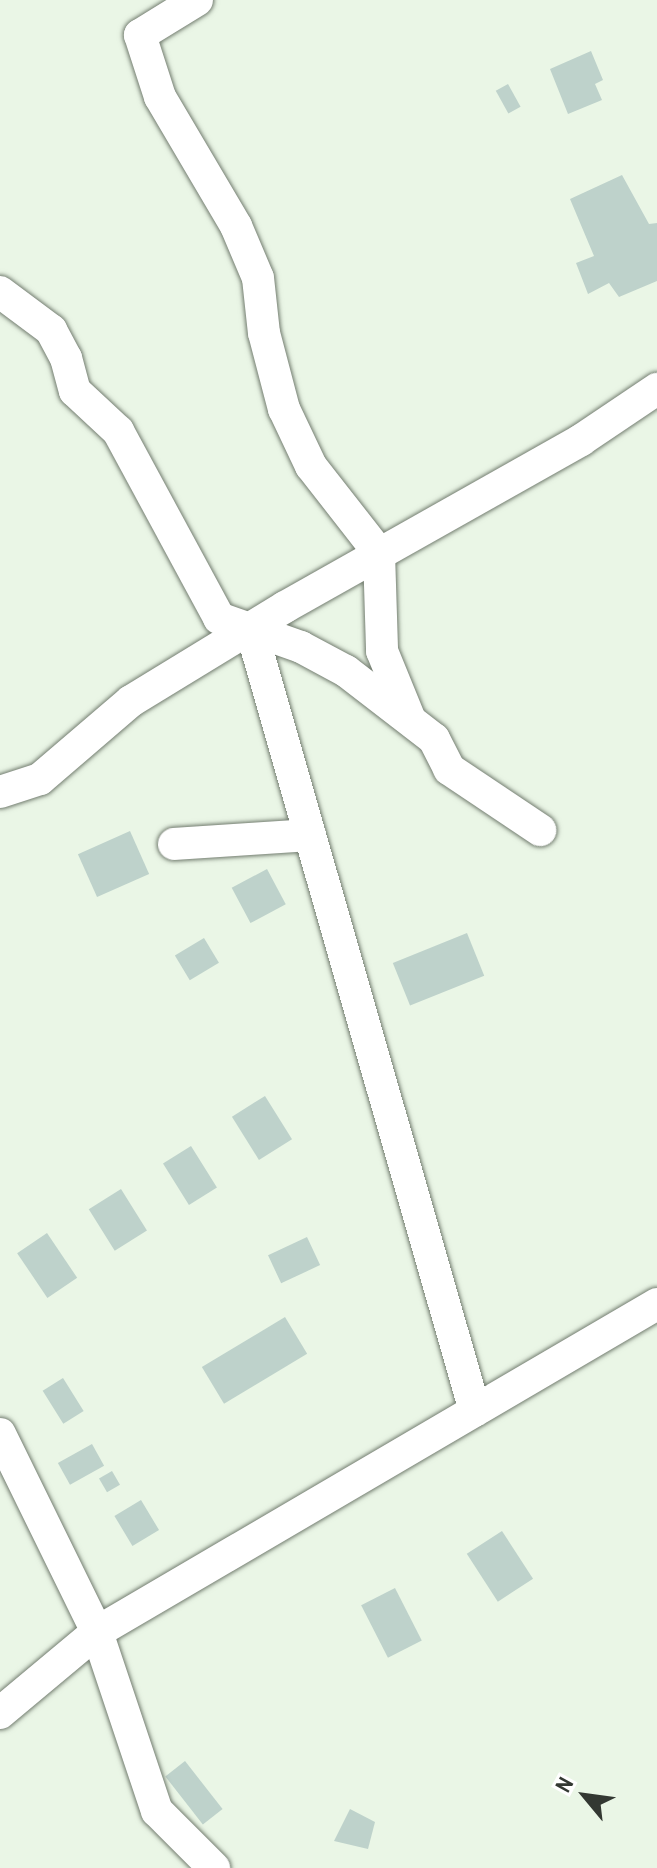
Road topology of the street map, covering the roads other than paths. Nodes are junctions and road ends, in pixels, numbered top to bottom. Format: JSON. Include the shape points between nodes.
{"nodes":[{"id":1,"x":197,"y":0,"type":"edge"},
{"id":2,"x":0,"y":292,"type":"edge"},
{"id":3,"x":657,"y":389,"type":"edge"},
{"id":4,"x":379,"y":553,"type":"junction"},
{"id":5,"x":251,"y":629,"type":"junction"},
{"id":6,"x":409,"y":717,"type":"junction"},
{"id":7,"x":0,"y":792,"type":"edge"},
{"id":8,"x":540,"y":830,"type":"dead end"},
{"id":9,"x":310,"y":835,"type":"junction"},
{"id":10,"x":174,"y":844,"type":"dead end"},
{"id":11,"x":657,"y":1304,"type":"edge"},
{"id":12,"x":475,"y":1411,"type":"junction"},
{"id":13,"x":0,"y":1434,"type":"edge"},
{"id":14,"x":97,"y":1632,"type":"junction"},
{"id":15,"x":0,"y":1713,"type":"edge"},
{"id":16,"x":214,"y":1868,"type":"edge"}],
"edges":[{"from":1,"to":4,"type":"street","via":[[140,35],[156,85],[236,226],[258,278],[264,333],[284,409],[304,452]]},
{"from":2,"to":5,"type":"street","via":[[51,330],[75,391],[118,431],[219,618]]},
{"from":3,"to":4,"type":"street","via":[[581,440]]},
{"from":4,"to":5,"type":"street"},
{"from":4,"to":6,"type":"street","via":[[382,651]]},
{"from":5,"to":6,"type":"street","via":[[301,647]]},
{"from":5,"to":7,"type":"street","via":[[131,701],[40,779]]},
{"from":5,"to":9,"type":"street"},
{"from":6,"to":8,"type":"street","via":[[434,739],[449,769]]},
{"from":9,"to":10,"type":"street"},
{"from":9,"to":12,"type":"street"},
{"from":11,"to":12,"type":"street"},
{"from":12,"to":14,"type":"street"},
{"from":13,"to":14,"type":"street"},
{"from":14,"to":15,"type":"street"},
{"from":14,"to":16,"type":"street","via":[[157,1811]]}]}
